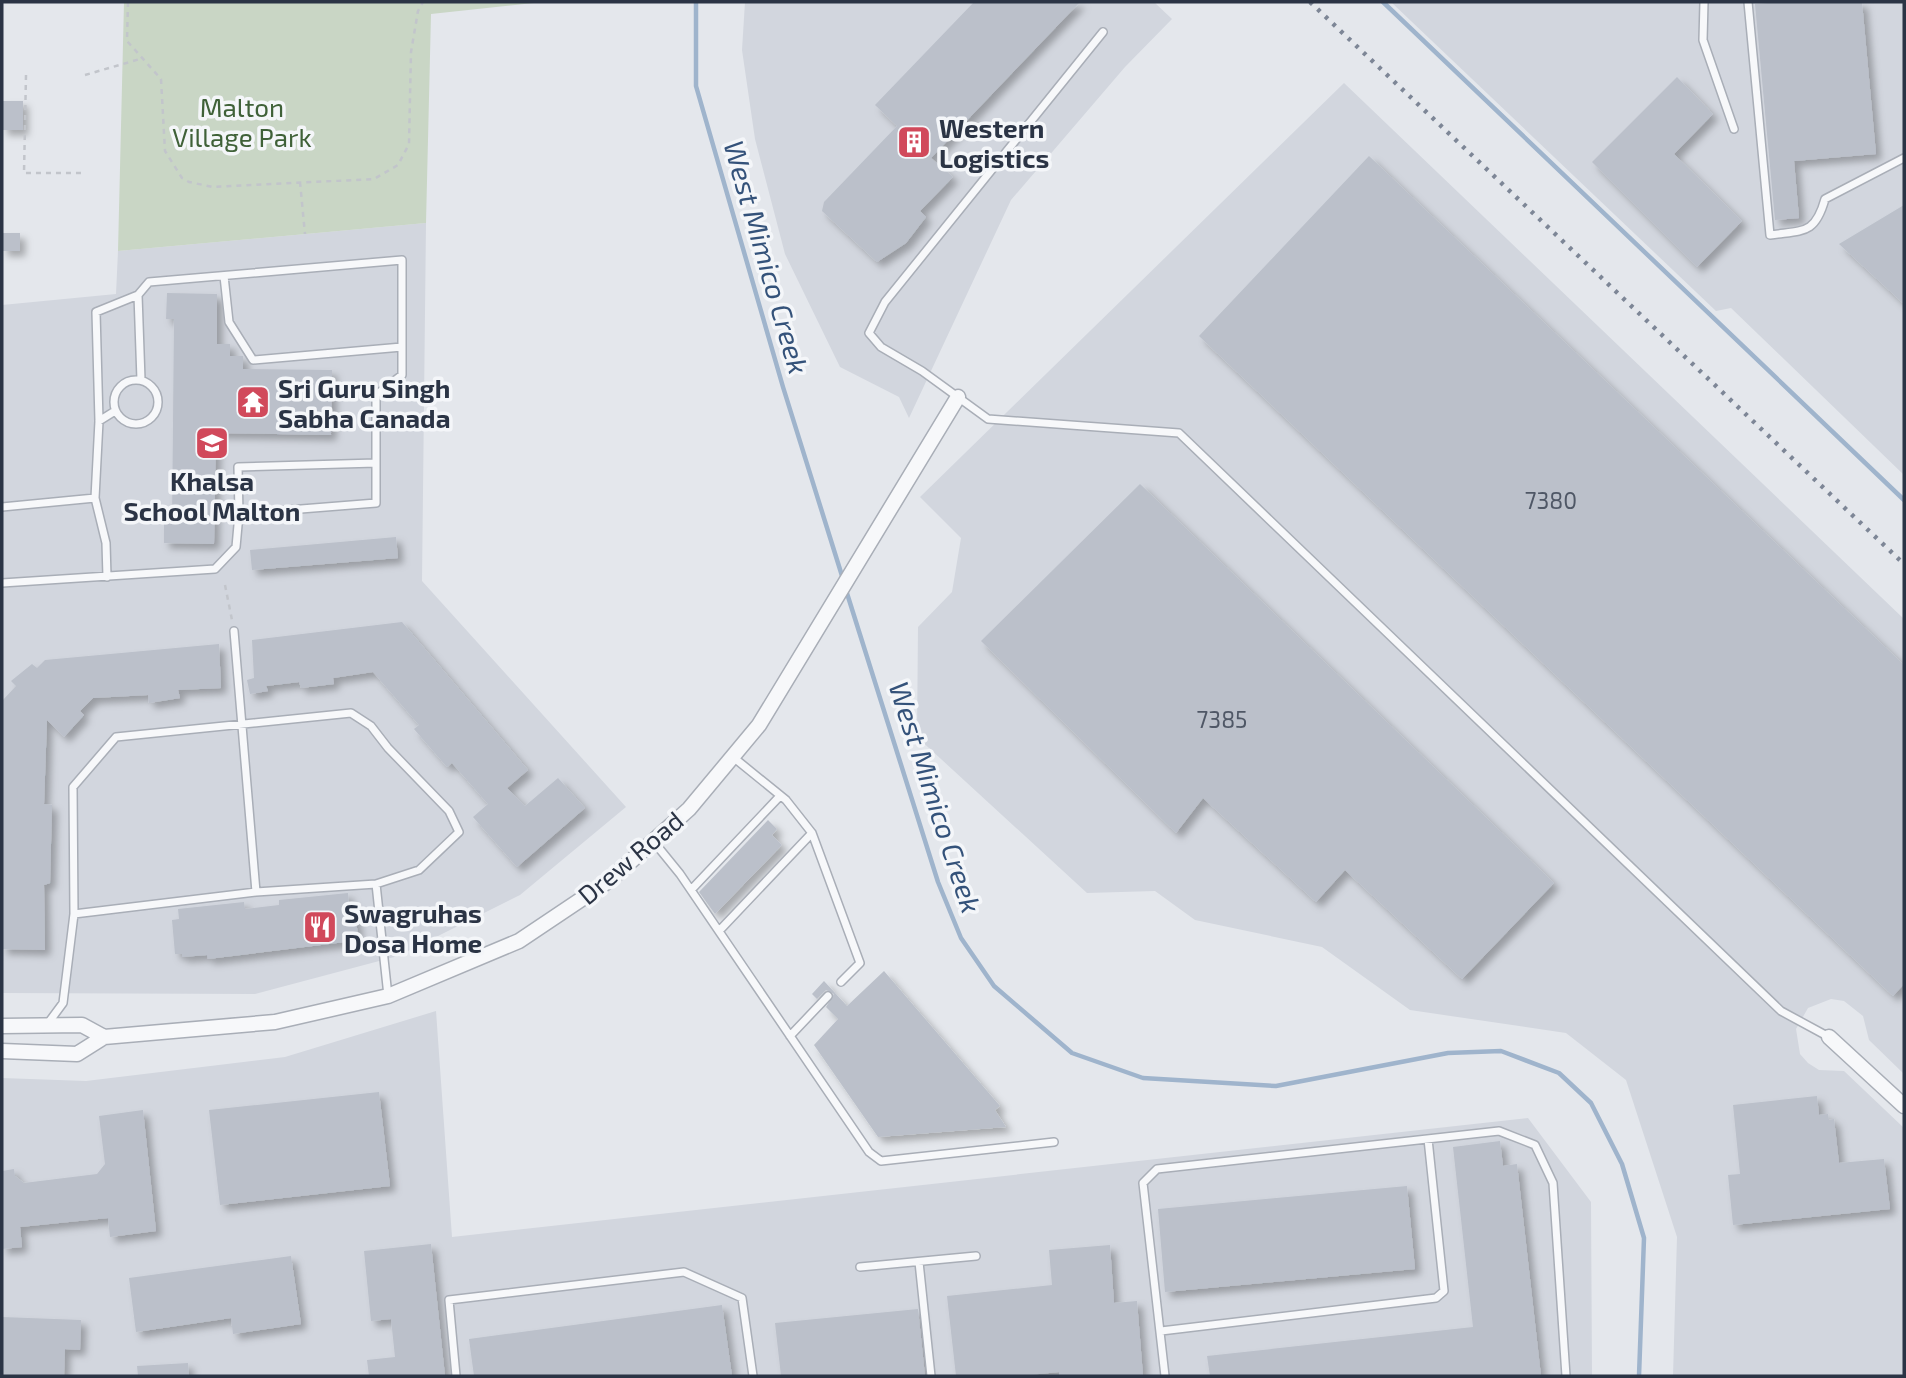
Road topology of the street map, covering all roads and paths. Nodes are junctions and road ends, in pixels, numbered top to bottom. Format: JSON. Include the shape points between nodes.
{"nodes":[{"id":1,"x":128,"y":2,"type":"edge"},
{"id":2,"x":423,"y":2,"type":"edge"},
{"id":3,"x":1704,"y":2,"type":"edge"},
{"id":4,"x":1748,"y":2,"type":"edge"},
{"id":5,"x":1103,"y":32,"type":"dead end"},
{"id":6,"x":140,"y":59,"type":"junction"},
{"id":7,"x":26,"y":75,"type":"dead end"},
{"id":8,"x":85,"y":75,"type":"dead end"},
{"id":9,"x":1734,"y":129,"type":"dead end"},
{"id":10,"x":1904,"y":158,"type":"edge"},
{"id":11,"x":85,"y":173,"type":"dead end"},
{"id":12,"x":300,"y":182,"type":"junction"},
{"id":13,"x":305,"y":234,"type":"dead end"},
{"id":14,"x":224,"y":276,"type":"junction"},
{"id":15,"x":138,"y":295,"type":"junction"},
{"id":16,"x":402,"y":347,"type":"junction"},
{"id":17,"x":141,"y":380,"type":"junction"},
{"id":18,"x":958,"y":397,"type":"junction"},
{"id":19,"x":115,"y":411,"type":"junction"},
{"id":20,"x":99,"y":421,"type":"junction"},
{"id":21,"x":376,"y":463,"type":"junction"},
{"id":22,"x":95,"y":498,"type":"junction"},
{"id":23,"x":2,"y":508,"type":"edge"},
{"id":24,"x":239,"y":514,"type":"junction"},
{"id":25,"x":107,"y":577,"type":"junction"},
{"id":26,"x":2,"y":583,"type":"edge"},
{"id":27,"x":225,"y":585,"type":"dead end"},
{"id":28,"x":234,"y":631,"type":"joint"},
{"id":29,"x":242,"y":723,"type":"junction"},
{"id":30,"x":732,"y":757,"type":"junction"},
{"id":31,"x":780,"y":796,"type":"junction"},
{"id":32,"x":812,"y":833,"type":"junction"},
{"id":33,"x":653,"y":841,"type":"junction"},
{"id":34,"x":376,"y":884,"type":"junction"},
{"id":35,"x":691,"y":890,"type":"junction"},
{"id":36,"x":256,"y":892,"type":"junction"},
{"id":37,"x":74,"y":914,"type":"junction"},
{"id":38,"x":719,"y":931,"type":"junction"},
{"id":39,"x":841,"y":982,"type":"dead end"},
{"id":40,"x":388,"y":996,"type":"junction"},
{"id":41,"x":828,"y":996,"type":"dead end"},
{"id":42,"x":2,"y":1026,"type":"edge"},
{"id":43,"x":46,"y":1027,"type":"junction"},
{"id":44,"x":790,"y":1036,"type":"junction"},
{"id":45,"x":104,"y":1037,"type":"junction"},
{"id":46,"x":1829,"y":1037,"type":"joint"},
{"id":47,"x":2,"y":1051,"type":"edge"},
{"id":48,"x":1904,"y":1106,"type":"edge"},
{"id":49,"x":1428,"y":1139,"type":"junction"},
{"id":50,"x":1054,"y":1142,"type":"dead end"},
{"id":51,"x":976,"y":1256,"type":"dead end"},
{"id":52,"x":919,"y":1262,"type":"junction"},
{"id":53,"x":860,"y":1267,"type":"dead end"},
{"id":54,"x":1161,"y":1331,"type":"junction"},
{"id":55,"x":456,"y":1376,"type":"edge"},
{"id":56,"x":753,"y":1376,"type":"edge"},
{"id":57,"x":931,"y":1376,"type":"edge"},
{"id":58,"x":1165,"y":1376,"type":"edge"},
{"id":59,"x":1566,"y":1376,"type":"edge"}],
"edges":[{"from":1,"to":6,"type":"path","via":[[127,41]]},
{"from":2,"to":12,"type":"path","via":[[411,52],[409,144],[398,165],[374,179]]},
{"from":3,"to":9,"type":"lane","via":[[1703,40]]},
{"from":4,"to":10,"type":"lane","via":[[1770,235],[1809,230],[1819,220],[1825,199]]},
{"from":5,"to":18,"type":"lane","via":[[885,302],[869,333],[881,347]]},
{"from":6,"to":8,"type":"path"},
{"from":6,"to":12,"type":"path","via":[[162,79],[166,151],[182,178],[213,187]]},
{"from":7,"to":11,"type":"path","via":[[24,173]]},
{"from":12,"to":13,"type":"path"},
{"from":14,"to":15,"type":"lane","via":[[149,282]]},
{"from":14,"to":16,"type":"lane","via":[[229,322],[253,360]]},
{"from":14,"to":16,"type":"lane","via":[[402,260]]},
{"from":15,"to":17,"type":"lane"},
{"from":15,"to":20,"type":"lane","via":[[96,312]]},
{"from":16,"to":21,"type":"lane","via":[[402,374],[376,395]]},
{"from":17,"to":19,"type":"lane","via":[[121,385],[114,397]]},
{"from":17,"to":19,"type":"lane","via":[[157,395],[152,416],[132,424]]},
{"from":18,"to":30,"type":"street","name":"Drew Road","via":[[759,725]]},
{"from":18,"to":46,"type":"lane","via":[[988,419],[1179,433],[1781,1011]]},
{"from":19,"to":20,"type":"lane"},
{"from":20,"to":22,"type":"lane"},
{"from":21,"to":24,"type":"lane","via":[[376,503]]},
{"from":21,"to":24,"type":"lane","via":[[238,467]]},
{"from":22,"to":23,"type":"lane"},
{"from":22,"to":25,"type":"lane","via":[[106,543]]},
{"from":24,"to":25,"type":"lane","via":[[236,547],[215,569]]},
{"from":25,"to":26,"type":"lane"},
{"from":27,"to":28,"type":"path"},
{"from":28,"to":29,"type":"lane"},
{"from":29,"to":34,"type":"lane","via":[[351,713],[371,726],[449,811],[459,832],[419,870]]},
{"from":29,"to":36,"type":"lane"},
{"from":29,"to":37,"type":"lane","via":[[116,737],[73,787]]},
{"from":30,"to":31,"type":"lane"},
{"from":30,"to":33,"type":"street","name":"Drew Road","via":[[689,809]]},
{"from":31,"to":32,"type":"lane"},
{"from":31,"to":35,"type":"lane"},
{"from":32,"to":38,"type":"lane"},
{"from":32,"to":39,"type":"lane","via":[[860,963]]},
{"from":33,"to":35,"type":"lane"},
{"from":33,"to":40,"type":"street","name":"Drew Road","via":[[610,880],[519,941]]},
{"from":34,"to":36,"type":"lane"},
{"from":34,"to":40,"type":"lane"},
{"from":35,"to":38,"type":"lane"},
{"from":36,"to":37,"type":"lane"},
{"from":37,"to":43,"type":"lane","via":[[63,1003]]},
{"from":38,"to":44,"type":"lane"},
{"from":40,"to":45,"type":"street","name":"Drew Road","via":[[275,1022]]},
{"from":41,"to":44,"type":"lane"},
{"from":42,"to":43,"type":"street","name":"Drew Road"},
{"from":43,"to":45,"type":"street","name":"Drew Road","via":[[82,1025]]},
{"from":44,"to":50,"type":"lane","via":[[869,1152],[881,1161]]},
{"from":45,"to":47,"type":"street","name":"Drew Road","via":[[77,1054]]},
{"from":46,"to":48,"type":"street"},
{"from":49,"to":54,"type":"lane","via":[[1444,1291],[1436,1298]]},
{"from":49,"to":54,"type":"lane","via":[[1157,1169],[1143,1183]]},
{"from":49,"to":59,"type":"lane","via":[[1499,1131],[1535,1145],[1553,1182]]},
{"from":51,"to":52,"type":"lane"},
{"from":52,"to":53,"type":"lane"},
{"from":52,"to":57,"type":"lane"},
{"from":54,"to":58,"type":"lane"},
{"from":55,"to":56,"type":"lane","via":[[449,1300],[684,1272],[742,1298]]}]}
